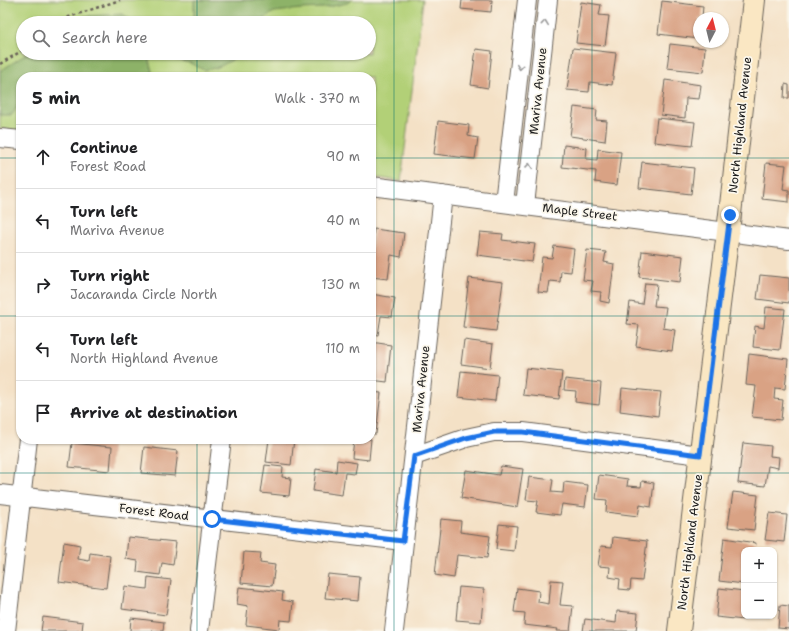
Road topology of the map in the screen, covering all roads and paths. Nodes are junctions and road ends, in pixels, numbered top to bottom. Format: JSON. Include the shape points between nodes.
{"nodes":[{"id":1,"x":120,"y":0,"type":"edge"},
{"id":2,"x":527,"y":0,"type":"edge"},
{"id":3,"x":548,"y":0,"type":"edge"},
{"id":4,"x":754,"y":0,"type":"edge"},
{"id":5,"x":72,"y":16,"type":"edge"},
{"id":6,"x":16,"y":54,"type":"edge"},
{"id":7,"x":0,"y":64,"type":"edge"},
{"id":8,"x":0,"y":138,"type":"edge"},
{"id":9,"x":16,"y":140,"type":"edge"},
{"id":10,"x":376,"y":187,"type":"edge"},
{"id":11,"x":443,"y":195,"type":"junction"},
{"id":12,"x":504,"y":202,"type":"junction"},
{"id":13,"x":525,"y":205,"type":"junction"},
{"id":14,"x":728,"y":232,"type":"junction"},
{"id":15,"x":789,"y":240,"type":"edge"},
{"id":16,"x":27,"y":444,"type":"edge"},
{"id":17,"x":221,"y":444,"type":"edge"},
{"id":18,"x":700,"y":455,"type":"junction"},
{"id":19,"x":414,"y":456,"type":"junction"},
{"id":20,"x":0,"y":494,"type":"edge"},
{"id":21,"x":21,"y":497,"type":"junction"},
{"id":22,"x":212,"y":519,"type":"junction"},
{"id":23,"x":403,"y":541,"type":"junction"},
{"id":24,"x":396,"y":630,"type":"edge"},
{"id":25,"x":6,"y":631,"type":"edge"},
{"id":26,"x":200,"y":631,"type":"edge"},
{"id":27,"x":679,"y":631,"type":"edge"}],
"edges":[{"from":1,"to":5,"type":"path"},
{"from":2,"to":12,"type":"street","name":"Mariva Avenue","one_way":true},
{"from":13,"to":3,"type":"street","name":"Mariva Avenue","one_way":true},
{"from":4,"to":14,"type":"street","name":"North Highland Avenue"},
{"from":6,"to":7,"type":"path"},
{"from":8,"to":9,"type":"street"},
{"from":10,"to":11,"type":"street","name":"Maple Street"},
{"from":11,"to":12,"type":"street","name":"Maple Street"},
{"from":11,"to":19,"type":"street","name":"Mariva Avenue"},
{"from":12,"to":13,"type":"street","name":"Maple Street"},
{"from":13,"to":14,"type":"street","name":"Maple Street"},
{"from":14,"to":15,"type":"street","name":"Maple Street"},
{"from":14,"to":18,"type":"street","name":"North Highland Avenue"},
{"from":16,"to":21,"type":"street"},
{"from":17,"to":22,"type":"street"},
{"from":18,"to":19,"type":"street","via":[[523,432],[494,432],[466,438]]},
{"from":18,"to":27,"type":"street","name":"North Highland Avenue"},
{"from":19,"to":23,"type":"street","name":"Mariva Avenue"},
{"from":20,"to":21,"type":"street","name":"Forest Road"},
{"from":21,"to":22,"type":"street","name":"Forest Road"},
{"from":21,"to":25,"type":"street"},
{"from":22,"to":23,"type":"street","name":"Forest Road"},
{"from":22,"to":26,"type":"street"},
{"from":23,"to":24,"type":"street","name":"Mariva Avenue"}]}
